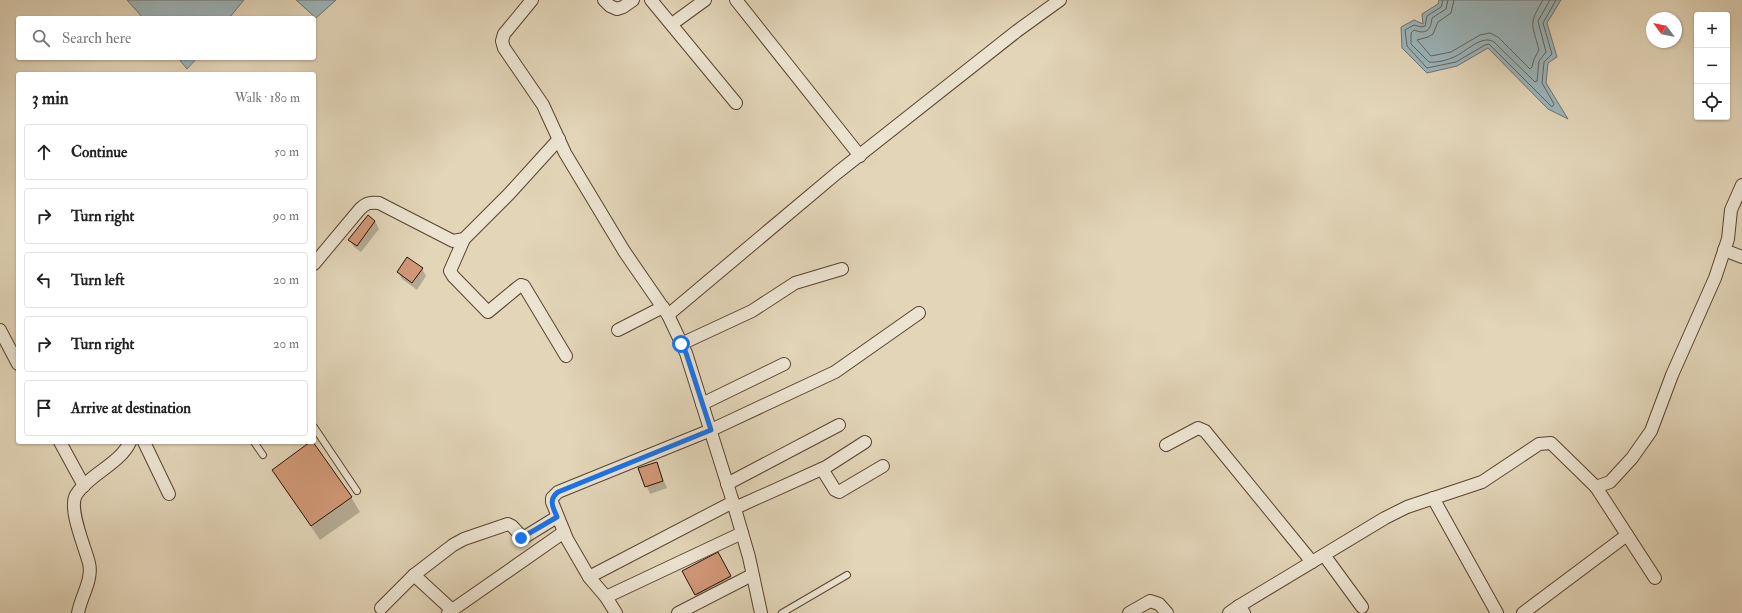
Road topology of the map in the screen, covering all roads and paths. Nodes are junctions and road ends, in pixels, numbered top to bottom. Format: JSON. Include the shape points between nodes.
{"nodes":[{"id":1,"x":532,"y":0,"type":"edge"},
{"id":2,"x":604,"y":0,"type":"edge"},
{"id":3,"x":633,"y":0,"type":"edge"},
{"id":4,"x":651,"y":0,"type":"edge"},
{"id":5,"x":705,"y":0,"type":"edge"},
{"id":6,"x":736,"y":0,"type":"edge"},
{"id":7,"x":1060,"y":0,"type":"edge"},
{"id":8,"x":672,"y":24,"type":"junction"},
{"id":9,"x":736,"y":103,"type":"dead end"},
{"id":10,"x":559,"y":140,"type":"junction"},
{"id":11,"x":860,"y":156,"type":"junction"},
{"id":12,"x":1742,"y":185,"type":"edge"},
{"id":13,"x":464,"y":239,"type":"junction"},
{"id":14,"x":1722,"y":255,"type":"junction"},
{"id":15,"x":1742,"y":257,"type":"edge"},
{"id":16,"x":316,"y":262,"type":"edge"},
{"id":17,"x":842,"y":270,"type":"dead end"},
{"id":18,"x":665,"y":311,"type":"junction"},
{"id":19,"x":919,"y":313,"type":"dead end"},
{"id":20,"x":0,"y":330,"type":"edge"},
{"id":21,"x":618,"y":330,"type":"dead end"},
{"id":22,"x":681,"y":344,"type":"junction"},
{"id":23,"x":566,"y":356,"type":"dead end"},
{"id":24,"x":16,"y":360,"type":"edge"},
{"id":25,"x":784,"y":364,"type":"dead end"},
{"id":26,"x":702,"y":404,"type":"junction"},
{"id":27,"x":839,"y":425,"type":"dead end"},
{"id":28,"x":316,"y":430,"type":"edge"},
{"id":29,"x":711,"y":430,"type":"junction"},
{"id":30,"x":864,"y":442,"type":"dead end"},
{"id":31,"x":61,"y":444,"type":"edge"},
{"id":32,"x":129,"y":444,"type":"edge"},
{"id":33,"x":145,"y":444,"type":"edge"},
{"id":34,"x":255,"y":444,"type":"edge"},
{"id":35,"x":1166,"y":445,"type":"dead end"},
{"id":36,"x":263,"y":455,"type":"dead end"},
{"id":37,"x":883,"y":466,"type":"dead end"},
{"id":38,"x":822,"y":469,"type":"junction"},
{"id":39,"x":727,"y":484,"type":"junction"},
{"id":40,"x":84,"y":486,"type":"junction"},
{"id":41,"x":1596,"y":487,"type":"junction"},
{"id":42,"x":357,"y":491,"type":"dead end"},
{"id":43,"x":169,"y":494,"type":"dead end"},
{"id":44,"x":1433,"y":498,"type":"junction"},
{"id":45,"x":734,"y":505,"type":"junction"},
{"id":46,"x":557,"y":517,"type":"junction"},
{"id":47,"x":564,"y":532,"type":"junction"},
{"id":48,"x":742,"y":533,"type":"junction"},
{"id":49,"x":1627,"y":535,"type":"junction"},
{"id":50,"x":1324,"y":554,"type":"junction"},
{"id":51,"x":1312,"y":562,"type":"junction"},
{"id":52,"x":414,"y":575,"type":"junction"},
{"id":53,"x":752,"y":575,"type":"junction"},
{"id":54,"x":848,"y":575,"type":"dead end"},
{"id":55,"x":589,"y":577,"type":"junction"},
{"id":56,"x":1655,"y":578,"type":"dead end"},
{"id":57,"x":606,"y":597,"type":"junction"},
{"id":58,"x":1362,"y":607,"type":"dead end"},
{"id":59,"x":381,"y":608,"type":"dead end"},
{"id":60,"x":1241,"y":609,"type":"edge"},
{"id":61,"x":450,"y":611,"type":"edge"},
{"id":62,"x":78,"y":613,"type":"edge"},
{"id":63,"x":616,"y":613,"type":"edge"},
{"id":64,"x":678,"y":613,"type":"edge"},
{"id":65,"x":761,"y":613,"type":"edge"},
{"id":66,"x":782,"y":613,"type":"edge"},
{"id":67,"x":1129,"y":613,"type":"edge"},
{"id":68,"x":1167,"y":613,"type":"edge"},
{"id":69,"x":1229,"y":613,"type":"edge"},
{"id":70,"x":1497,"y":613,"type":"edge"},
{"id":71,"x":1523,"y":613,"type":"edge"}],
"edges":[{"from":1,"to":10,"type":"street","via":[[509,26],[502,41],[504,48],[543,105]]},
{"from":2,"to":3,"type":"street","via":[[616,10]]},
{"from":4,"to":8,"type":"street"},
{"from":5,"to":8,"type":"street"},
{"from":6,"to":11,"type":"street"},
{"from":7,"to":11,"type":"street","via":[[1017,31]]},
{"from":8,"to":9,"type":"street"},
{"from":10,"to":13,"type":"street"},
{"from":10,"to":18,"type":"street","via":[[624,251]]},
{"from":11,"to":18,"type":"street"},
{"from":12,"to":14,"type":"street","via":[[1731,210],[1728,239]]},
{"from":13,"to":16,"type":"street","via":[[453,241],[379,203],[372,202],[360,209]]},
{"from":13,"to":23,"type":"street","via":[[450,271],[452,276],[488,312],[521,285],[524,286]]},
{"from":14,"to":15,"type":"street"},
{"from":14,"to":41,"type":"street","via":[[1716,278],[1650,431],[1632,458],[1610,482]]},
{"from":17,"to":22,"type":"street","via":[[795,283],[752,311]]},
{"from":18,"to":21,"type":"street"},
{"from":18,"to":22,"type":"street"},
{"from":19,"to":29,"type":"street","via":[[835,372]]},
{"from":20,"to":24,"type":"street"},
{"from":22,"to":26,"type":"street"},
{"from":25,"to":26,"type":"street"},
{"from":26,"to":29,"type":"street"},
{"from":27,"to":39,"type":"street"},
{"from":28,"to":42,"type":"lane"},
{"from":29,"to":39,"type":"street"},
{"from":29,"to":46,"type":"street","via":[[558,492],[552,498]]},
{"from":30,"to":38,"type":"street"},
{"from":31,"to":40,"type":"street"},
{"from":32,"to":40,"type":"street"},
{"from":33,"to":43,"type":"street"},
{"from":34,"to":36,"type":"lane"},
{"from":35,"to":51,"type":"street","via":[[1198,428],[1204,431]]},
{"from":37,"to":38,"type":"street","via":[[839,492],[835,490]]},
{"from":38,"to":45,"type":"street"},
{"from":39,"to":45,"type":"street"},
{"from":40,"to":62,"type":"street","via":[[76,494],[73,504],[89,564],[89,574]]},
{"from":41,"to":44,"type":"street","via":[[1551,443],[1539,444],[1482,482]]},
{"from":41,"to":49,"type":"street"},
{"from":44,"to":50,"type":"street","via":[[1385,518]]},
{"from":44,"to":70,"type":"street"},
{"from":45,"to":48,"type":"street"},
{"from":45,"to":55,"type":"street"},
{"from":46,"to":47,"type":"street"},
{"from":46,"to":52,"type":"street","via":[[523,538],[508,524],[464,539]]},
{"from":47,"to":55,"type":"street"},
{"from":47,"to":61,"type":"street"},
{"from":48,"to":53,"type":"street"},
{"from":48,"to":57,"type":"street"},
{"from":49,"to":56,"type":"street"},
{"from":49,"to":71,"type":"street"},
{"from":50,"to":51,"type":"street"},
{"from":50,"to":58,"type":"street"},
{"from":51,"to":60,"type":"street"},
{"from":52,"to":59,"type":"street"},
{"from":52,"to":61,"type":"street"},
{"from":53,"to":64,"type":"street"},
{"from":53,"to":65,"type":"street"},
{"from":54,"to":66,"type":"lane"},
{"from":55,"to":57,"type":"street"},
{"from":57,"to":63,"type":"street"},
{"from":60,"to":69,"type":"street"},
{"from":67,"to":68,"type":"street","via":[[1150,601],[1159,604]]}]}
